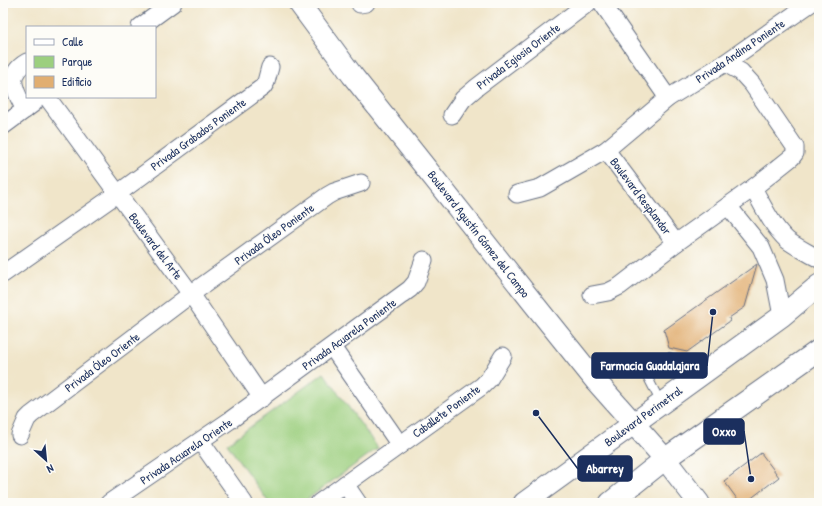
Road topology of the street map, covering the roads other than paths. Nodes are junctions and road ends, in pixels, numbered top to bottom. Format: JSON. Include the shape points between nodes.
{"nodes":[{"id":1,"x":173,"y":3,"type":"edge"},
{"id":2,"x":300,"y":3,"type":"edge"},
{"id":3,"x":588,"y":3,"type":"edge"},
{"id":4,"x":602,"y":3,"type":"edge"},
{"id":5,"x":811,"y":3,"type":"edge"},
{"id":6,"x":141,"y":26,"type":"edge"},
{"id":7,"x":26,"y":63,"type":"edge"},
{"id":8,"x":725,"y":63,"type":"junction"},
{"id":9,"x":270,"y":67,"type":"dead end"},
{"id":10,"x":42,"y":98,"type":"edge"},
{"id":11,"x":47,"y":98,"type":"edge"},
{"id":12,"x":668,"y":98,"type":"junction"},
{"id":13,"x":25,"y":110,"type":"junction"},
{"id":14,"x":452,"y":115,"type":"dead end"},
{"id":15,"x":3,"y":126,"type":"edge"},
{"id":16,"x":606,"y":150,"type":"junction"},
{"id":17,"x":361,"y":183,"type":"dead end"},
{"id":18,"x":753,"y":188,"type":"junction"},
{"id":19,"x":117,"y":194,"type":"junction"},
{"id":20,"x":517,"y":194,"type":"dead end"},
{"id":21,"x":728,"y":206,"type":"junction"},
{"id":22,"x":780,"y":232,"type":"junction"},
{"id":23,"x":676,"y":243,"type":"junction"},
{"id":24,"x":761,"y":247,"type":"junction"},
{"id":25,"x":819,"y":259,"type":"edge"},
{"id":26,"x":424,"y":260,"type":"dead end"},
{"id":27,"x":3,"y":274,"type":"edge"},
{"id":28,"x":819,"y":285,"type":"edge"},
{"id":29,"x":191,"y":294,"type":"junction"},
{"id":30,"x":592,"y":295,"type":"dead end"},
{"id":31,"x":782,"y":316,"type":"junction"},
{"id":32,"x":332,"y":347,"type":"junction"},
{"id":33,"x":819,"y":350,"type":"edge"},
{"id":34,"x":503,"y":356,"type":"dead end"},
{"id":35,"x":700,"y":375,"type":"junction"},
{"id":36,"x":262,"y":398,"type":"junction"},
{"id":37,"x":661,"y":403,"type":"junction"},
{"id":38,"x":633,"y":423,"type":"junction"},
{"id":39,"x":20,"y":435,"type":"dead end"},
{"id":40,"x":201,"y":442,"type":"junction"},
{"id":41,"x":400,"y":445,"type":"junction"},
{"id":42,"x":665,"y":460,"type":"junction"},
{"id":43,"x":345,"y":484,"type":"junction"},
{"id":44,"x":324,"y":502,"type":"edge"},
{"id":45,"x":109,"y":503,"type":"edge"},
{"id":46,"x":244,"y":503,"type":"edge"},
{"id":47,"x":358,"y":503,"type":"edge"},
{"id":48,"x":524,"y":503,"type":"edge"},
{"id":49,"x":610,"y":503,"type":"edge"},
{"id":50,"x":699,"y":503,"type":"edge"}],
"edges":[{"from":1,"to":6,"type":"street"},
{"from":2,"to":38,"type":"street","name":"Boulevard Agustín Gómez del Campo","via":[[352,75],[595,380]]},
{"from":3,"to":14,"type":"street","name":"Privada Egiosia Oriente","via":[[463,98]]},
{"from":4,"to":12,"type":"street"},
{"from":5,"to":8,"type":"street","name":"Privada Andina Poniente"},
{"from":7,"to":13,"type":"street","via":[[18,68],[14,76],[14,85]]},
{"from":8,"to":12,"type":"street","name":"Privada Andina Poniente"},
{"from":8,"to":18,"type":"street","via":[[741,72],[752,84],[795,147],[792,157]]},
{"from":9,"to":19,"type":"street","name":"Privada Grabados Poniente","via":[[263,87]]},
{"from":10,"to":13,"type":"street"},
{"from":11,"to":19,"type":"street","name":"Boulevard del Arte"},
{"from":12,"to":16,"type":"street","name":"Privada Andina Poniente"},
{"from":13,"to":15,"type":"street"},
{"from":16,"to":20,"type":"street","name":"Privada Andina Poniente","via":[[540,188]]},
{"from":16,"to":23,"type":"street","name":"Boulevard Resplandor"},
{"from":17,"to":29,"type":"street","name":"Privada Óleo Poniente","via":[[327,196]]},
{"from":18,"to":21,"type":"street"},
{"from":18,"to":22,"type":"street"},
{"from":19,"to":27,"type":"street","name":"Privada Grabados Poniente"},
{"from":19,"to":29,"type":"street","name":"Boulevard del Arte"},
{"from":21,"to":23,"type":"street"},
{"from":21,"to":24,"type":"street"},
{"from":22,"to":24,"type":"street"},
{"from":22,"to":25,"type":"street","via":[[788,240]]},
{"from":23,"to":30,"type":"street","via":[[620,286],[608,292]]},
{"from":24,"to":31,"type":"street","via":[[775,280]]},
{"from":26,"to":32,"type":"street","name":"Privada Acuarela Poniente","via":[[416,282],[410,289]]},
{"from":28,"to":31,"type":"street","name":"Boulevard Perimetral"},
{"from":29,"to":36,"type":"street","name":"Boulevard del Arte"},
{"from":29,"to":39,"type":"street","name":"Privada Óleo Oriente","via":[[31,415]]},
{"from":31,"to":35,"type":"street","name":"Boulevard Perimetral"},
{"from":32,"to":36,"type":"street","name":"Privada Acuarela Poniente"},
{"from":32,"to":41,"type":"street"},
{"from":33,"to":42,"type":"street"},
{"from":34,"to":41,"type":"street","name":"Caballete Poniente","via":[[482,386]]},
{"from":35,"to":37,"type":"street","name":"Boulevard Perimetral"},
{"from":35,"to":37,"type":"lane","via":[[669,357],[645,372]]},
{"from":36,"to":40,"type":"street","name":"Privada Acuarela Oriente"},
{"from":37,"to":38,"type":"street","name":"Boulevard Perimetral"},
{"from":38,"to":42,"type":"street","name":"Boulevard Agustín Gómez del Campo"},
{"from":38,"to":48,"type":"street","name":"Boulevard Perimetral"},
{"from":40,"to":45,"type":"street","name":"Privada Acuarela Oriente"},
{"from":40,"to":46,"type":"street"},
{"from":41,"to":43,"type":"street","name":"Caballete Poniente"},
{"from":42,"to":49,"type":"street"},
{"from":42,"to":50,"type":"street","name":"Boulevard Agustín Gómez del Campo"},
{"from":43,"to":44,"type":"street","name":"Caballete Poniente"},
{"from":43,"to":47,"type":"street"}]}
